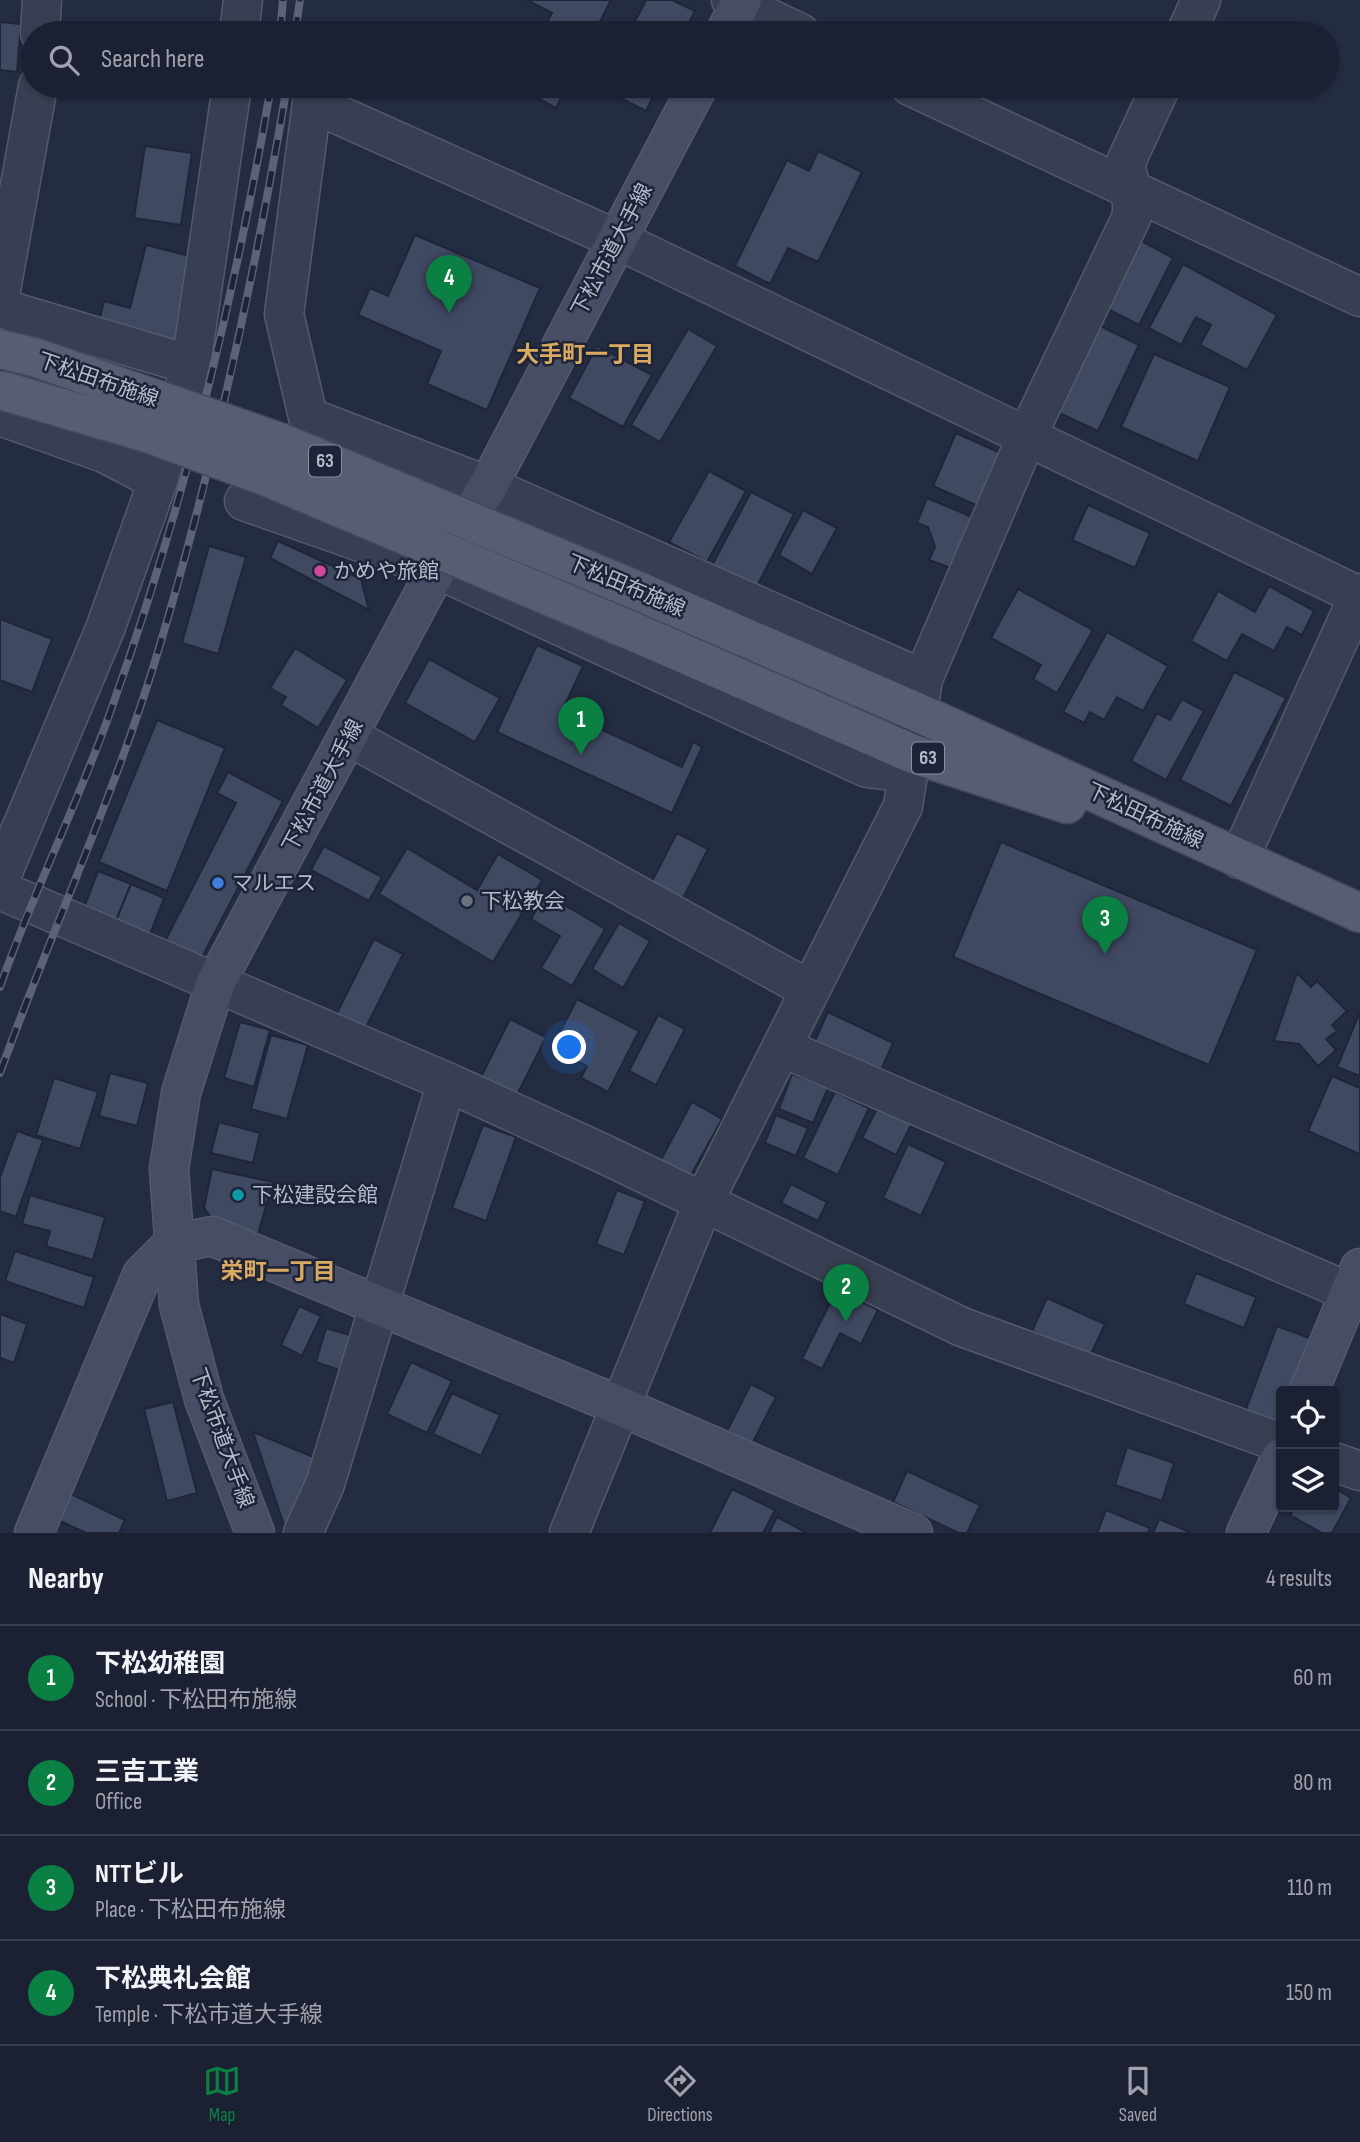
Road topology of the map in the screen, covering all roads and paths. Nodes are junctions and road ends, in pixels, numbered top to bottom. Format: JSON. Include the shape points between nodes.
{"nodes":[{"id":1,"x":42,"y":0,"type":"edge"},
{"id":2,"x":243,"y":0,"type":"edge"},
{"id":3,"x":1201,"y":0,"type":"edge"},
{"id":4,"x":734,"y":9,"type":"edge"},
{"id":5,"x":41,"y":21,"type":"edge"},
{"id":6,"x":240,"y":21,"type":"edge"},
{"id":7,"x":767,"y":21,"type":"edge"},
{"id":8,"x":1191,"y":21,"type":"edge"},
{"id":9,"x":36,"y":98,"type":"edge"},
{"id":10,"x":230,"y":98,"type":"edge"},
{"id":11,"x":692,"y":98,"type":"edge"},
{"id":12,"x":935,"y":98,"type":"edge"},
{"id":13,"x":1155,"y":98,"type":"edge"},
{"id":14,"x":1132,"y":192,"type":"junction"},
{"id":15,"x":618,"y":240,"type":"junction"},
{"id":16,"x":0,"y":295,"type":"edge"},
{"id":17,"x":1360,"y":297,"type":"edge"},
{"id":18,"x":0,"y":308,"type":"edge"},
{"id":19,"x":0,"y":349,"type":"edge"},
{"id":20,"x":191,"y":365,"type":"junction"},
{"id":21,"x":0,"y":390,"type":"edge"},
{"id":22,"x":0,"y":416,"type":"edge"},
{"id":23,"x":1027,"y":436,"type":"junction"},
{"id":24,"x":158,"y":481,"type":"junction"},
{"id":25,"x":488,"y":486,"type":"junction"},
{"id":26,"x":244,"y":500,"type":"dead end"},
{"id":27,"x":437,"y":569,"type":"junction"},
{"id":28,"x":1359,"y":594,"type":"edge"},
{"id":29,"x":921,"y":696,"type":"junction"},
{"id":30,"x":350,"y":737,"type":"junction"},
{"id":31,"x":911,"y":763,"type":"junction"},
{"id":32,"x":1239,"y":859,"type":"junction"},
{"id":33,"x":0,"y":879,"type":"edge"},
{"id":34,"x":0,"y":890,"type":"edge"},
{"id":35,"x":1360,"y":913,"type":"edge"},
{"id":36,"x":216,"y":982,"type":"junction"},
{"id":37,"x":810,"y":990,"type":"junction"},
{"id":38,"x":783,"y":1048,"type":"junction"},
{"id":39,"x":447,"y":1082,"type":"junction"},
{"id":40,"x":704,"y":1201,"type":"junction"},
{"id":41,"x":173,"y":1244,"type":"junction"},
{"id":42,"x":1355,"y":1280,"type":"edge"},
{"id":43,"x":378,"y":1304,"type":"junction"},
{"id":44,"x":1311,"y":1386,"type":"edge"},
{"id":45,"x":620,"y":1406,"type":"junction"},
{"id":46,"x":1276,"y":1441,"type":"edge"},
{"id":47,"x":1339,"y":1463,"type":"edge"},
{"id":48,"x":1276,"y":1469,"type":"edge"},
{"id":49,"x":1360,"y":1471,"type":"edge"},
{"id":50,"x":34,"y":1533,"type":"edge"},
{"id":51,"x":255,"y":1533,"type":"edge"},
{"id":52,"x":303,"y":1533,"type":"edge"},
{"id":53,"x":569,"y":1533,"type":"edge"},
{"id":54,"x":913,"y":1533,"type":"edge"},
{"id":55,"x":1246,"y":1533,"type":"edge"}],
"edges":[{"from":1,"to":5,"type":"street"},
{"from":2,"to":6,"type":"street"},
{"from":3,"to":8,"type":"street"},
{"from":4,"to":7,"type":"street"},
{"from":9,"to":16,"type":"street"},
{"from":10,"to":20,"type":"street"},
{"from":11,"to":15,"type":"street","name":"下松市道大手線"},
{"from":12,"to":14,"type":"street"},
{"from":13,"to":14,"type":"street","via":[[1125,164]]},
{"from":14,"to":17,"type":"street"},
{"from":14,"to":23,"type":"street","via":[[1132,216]]},
{"from":15,"to":23,"type":"street"},
{"from":15,"to":25,"type":"street","name":"下松市道大手線"},
{"from":15,"to":25,"type":"street","via":[[312,103],[284,314],[308,417]]},
{"from":18,"to":20,"type":"street"},
{"from":19,"to":29,"type":"main road","name":"下松田布施線","number":"63","bridge":true,"via":[[282,443],[643,593]]},
{"from":20,"to":24,"type":"street"},
{"from":21,"to":31,"type":"main road","name":"下松田布施線","number":"63","bridge":true,"via":[[147,433],[267,477],[627,629]]},
{"from":22,"to":24,"type":"street","via":[[104,453]]},
{"from":23,"to":28,"type":"street"},
{"from":23,"to":29,"type":"street"},
{"from":24,"to":33,"type":"street","via":[[105,629]]},
{"from":25,"to":27,"type":"street","name":"下松市道大手線"},
{"from":25,"to":29,"type":"street"},
{"from":26,"to":27,"type":"street"},
{"from":27,"to":30,"type":"street","name":"下松市道大手線"},
{"from":27,"to":31,"type":"street","via":[[867,768]]},
{"from":28,"to":32,"type":"street"},
{"from":29,"to":31,"type":"street"},
{"from":29,"to":32,"type":"main road","name":"下松田布施線","number":"63"},
{"from":30,"to":36,"type":"street","name":"下松市道大手線"},
{"from":30,"to":37,"type":"street"},
{"from":31,"to":32,"type":"main road","name":"下松田布施線","number":"63"},
{"from":31,"to":37,"type":"street","via":[[903,806]]},
{"from":32,"to":35,"type":"main road","name":"下松田布施線","number":"63"},
{"from":34,"to":36,"type":"street"},
{"from":36,"to":39,"type":"street"},
{"from":36,"to":41,"type":"street","name":"下松市道大手線","via":[[181,1093],[169,1168]]},
{"from":37,"to":38,"type":"street"},
{"from":38,"to":40,"type":"street"},
{"from":38,"to":42,"type":"street"},
{"from":39,"to":40,"type":"street"},
{"from":39,"to":43,"type":"street"},
{"from":40,"to":45,"type":"street"},
{"from":40,"to":46,"type":"street","via":[[962,1327]]},
{"from":41,"to":43,"type":"street","via":[[212,1236]]},
{"from":41,"to":50,"type":"street","via":[[142,1275]]},
{"from":41,"to":51,"type":"street","name":"下松市道大手線","via":[[179,1305],[204,1399]]},
{"from":42,"to":44,"type":"street"},
{"from":43,"to":45,"type":"street"},
{"from":43,"to":52,"type":"street","via":[[325,1485]]},
{"from":45,"to":53,"type":"street"},
{"from":45,"to":54,"type":"street"},
{"from":47,"to":49,"type":"street"},
{"from":48,"to":55,"type":"street"}]}
